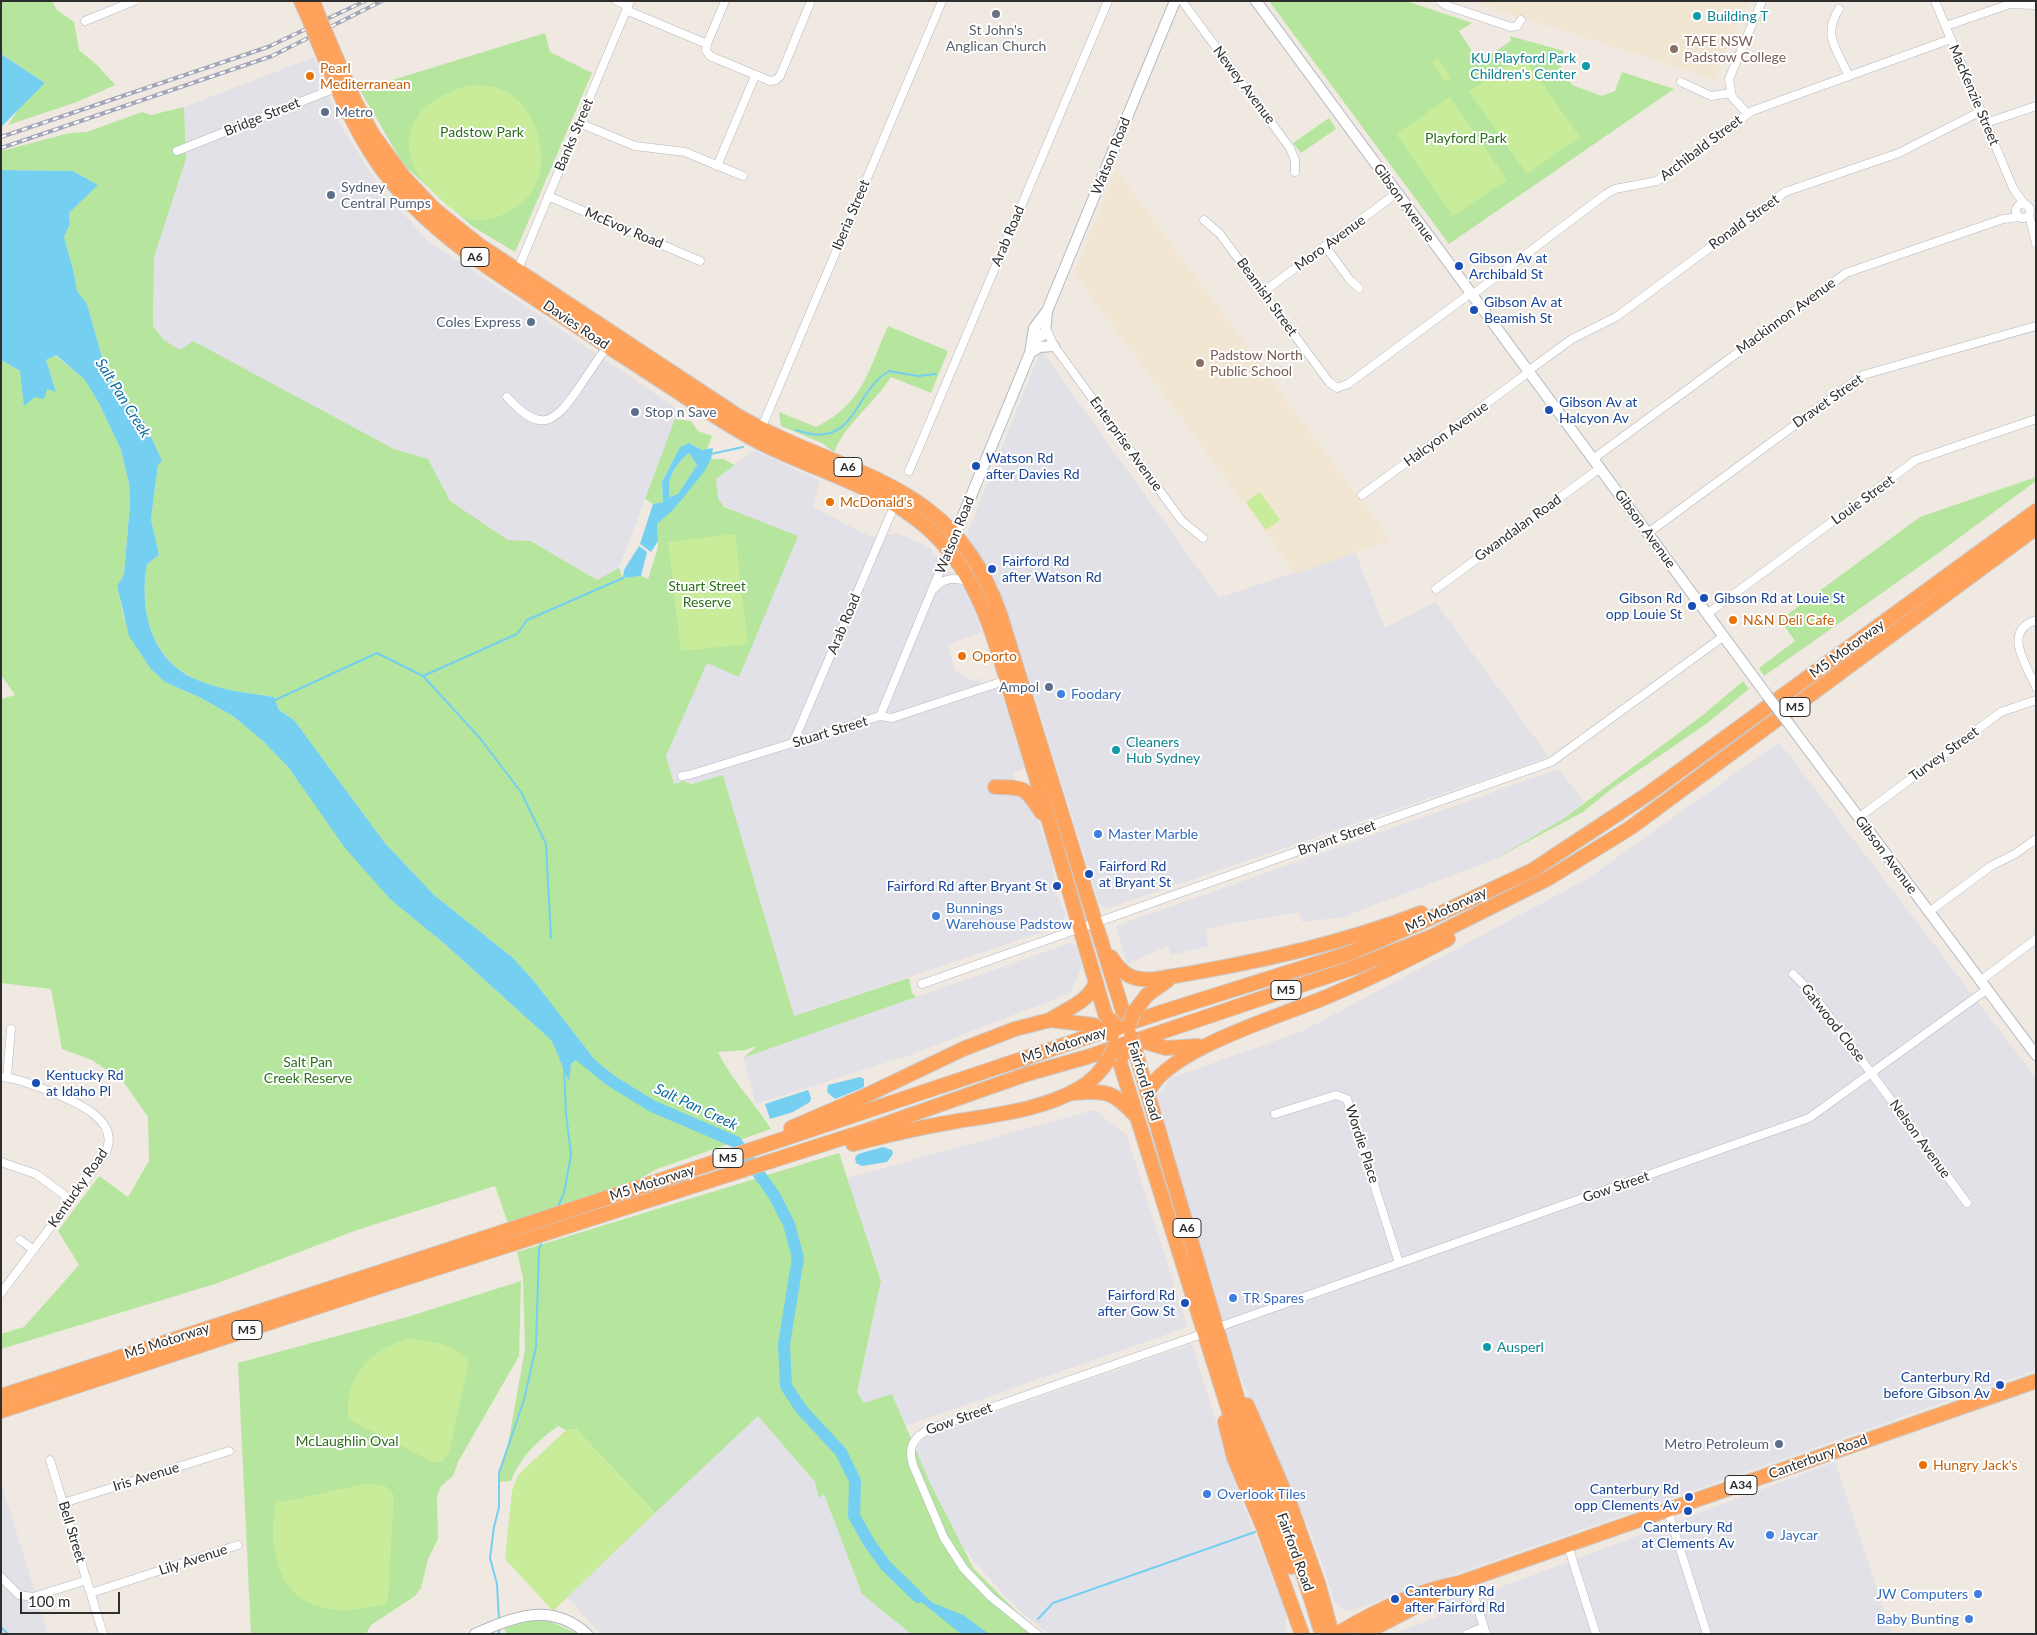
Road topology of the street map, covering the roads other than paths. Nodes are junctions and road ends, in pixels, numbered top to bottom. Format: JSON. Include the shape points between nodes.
{"nodes":[{"id":1,"x":134,"y":1,"type":"edge"},
{"id":2,"x":301,"y":1,"type":"edge"},
{"id":3,"x":313,"y":1,"type":"edge"},
{"id":4,"x":617,"y":1,"type":"edge"},
{"id":5,"x":725,"y":1,"type":"edge"},
{"id":6,"x":811,"y":1,"type":"edge"},
{"id":7,"x":942,"y":1,"type":"edge"},
{"id":8,"x":1108,"y":1,"type":"edge"},
{"id":9,"x":1175,"y":1,"type":"edge"},
{"id":10,"x":1182,"y":1,"type":"edge"},
{"id":11,"x":1256,"y":1,"type":"edge"},
{"id":12,"x":1440,"y":1,"type":"edge"},
{"id":13,"x":1449,"y":1,"type":"edge"},
{"id":14,"x":1762,"y":1,"type":"edge"},
{"id":15,"x":1935,"y":1,"type":"edge"},
{"id":16,"x":2036,"y":4,"type":"edge"},
{"id":17,"x":628,"y":6,"type":"edge"},
{"id":18,"x":1456,"y":9,"type":"junction"},
{"id":19,"x":1839,"y":9,"type":"dead end"},
{"id":20,"x":314,"y":17,"type":"junction"},
{"id":21,"x":1521,"y":20,"type":"dead end"},
{"id":22,"x":86,"y":22,"type":"dead end"},
{"id":23,"x":1946,"y":26,"type":"junction"},
{"id":24,"x":1951,"y":39,"type":"junction"},
{"id":25,"x":707,"y":44,"type":"junction"},
{"id":26,"x":755,"y":76,"type":"junction"},
{"id":27,"x":1849,"y":76,"type":"junction"},
{"id":28,"x":1681,"y":82,"type":"dead end"},
{"id":29,"x":342,"y":86,"type":"junction"},
{"id":30,"x":1730,"y":94,"type":"junction"},
{"id":31,"x":2036,"y":106,"type":"edge"},
{"id":32,"x":1981,"y":111,"type":"junction"},
{"id":33,"x":1747,"y":113,"type":"junction"},
{"id":34,"x":579,"y":123,"type":"junction"},
{"id":35,"x":1986,"y":123,"type":"junction"},
{"id":36,"x":177,"y":151,"type":"dead end"},
{"id":37,"x":718,"y":166,"type":"junction"},
{"id":38,"x":1295,"y":172,"type":"dead end"},
{"id":39,"x":743,"y":176,"type":"dead end"},
{"id":40,"x":2013,"y":188,"type":"junction"},
{"id":41,"x":1397,"y":193,"type":"junction"},
{"id":42,"x":548,"y":196,"type":"junction"},
{"id":43,"x":2036,"y":205,"type":"edge"},
{"id":44,"x":2029,"y":210,"type":"edge"},
{"id":45,"x":2018,"y":214,"type":"junction"},
{"id":46,"x":1204,"y":220,"type":"dead end"},
{"id":47,"x":2035,"y":241,"type":"edge"},
{"id":48,"x":1325,"y":246,"type":"junction"},
{"id":49,"x":700,"y":261,"type":"dead end"},
{"id":50,"x":518,"y":269,"type":"junction"},
{"id":51,"x":1359,"y":288,"type":"dead end"},
{"id":52,"x":1263,"y":292,"type":"junction"},
{"id":53,"x":1472,"y":294,"type":"junction"},
{"id":54,"x":567,"y":319,"type":"junction"},
{"id":55,"x":2036,"y":326,"type":"edge"},
{"id":56,"x":1041,"y":332,"type":"junction"},
{"id":57,"x":611,"y":340,"type":"junction"},
{"id":58,"x":1054,"y":346,"type":"junction"},
{"id":59,"x":1030,"y":353,"type":"junction"},
{"id":60,"x":1529,"y":371,"type":"junction"},
{"id":61,"x":507,"y":397,"type":"dead end"},
{"id":62,"x":2036,"y":419,"type":"edge"},
{"id":63,"x":761,"y":428,"type":"junction"},
{"id":64,"x":1593,"y":459,"type":"junction"},
{"id":65,"x":1600,"y":468,"type":"junction"},
{"id":66,"x":909,"y":471,"type":"dead end"},
{"id":67,"x":1362,"y":495,"type":"dead end"},
{"id":68,"x":895,"y":504,"type":"junction"},
{"id":69,"x":2036,"y":511,"type":"edge"},
{"id":70,"x":2036,"y":528,"type":"edge"},
{"id":71,"x":1648,"y":533,"type":"junction"},
{"id":72,"x":955,"y":534,"type":"junction"},
{"id":73,"x":1203,"y":538,"type":"dead end"},
{"id":74,"x":949,"y":549,"type":"junction"},
{"id":75,"x":970,"y":581,"type":"junction"},
{"id":76,"x":1436,"y":589,"type":"dead end"},
{"id":77,"x":931,"y":593,"type":"junction"},
{"id":78,"x":1707,"y":614,"type":"junction"},
{"id":79,"x":2036,"y":620,"type":"edge"},
{"id":80,"x":1724,"y":636,"type":"junction"},
{"id":81,"x":1007,"y":680,"type":"junction"},
{"id":82,"x":2036,"y":687,"type":"edge"},
{"id":83,"x":2036,"y":700,"type":"edge"},
{"id":84,"x":880,"y":716,"type":"junction"},
{"id":85,"x":793,"y":743,"type":"junction"},
{"id":86,"x":682,"y":776,"type":"dead end"},
{"id":87,"x":995,"y":787,"type":"dead end"},
{"id":88,"x":1858,"y":818,"type":"junction"},
{"id":89,"x":1051,"y":823,"type":"junction"},
{"id":90,"x":2036,"y":839,"type":"edge"},
{"id":91,"x":1575,"y":843,"type":"junction"},
{"id":92,"x":1549,"y":878,"type":"junction"},
{"id":93,"x":1929,"y":912,"type":"junction"},
{"id":94,"x":1088,"y":926,"type":"junction"},
{"id":95,"x":2036,"y":939,"type":"edge"},
{"id":96,"x":1101,"y":941,"type":"junction"},
{"id":97,"x":1793,"y":974,"type":"dead end"},
{"id":98,"x":1177,"y":976,"type":"junction"},
{"id":99,"x":1096,"y":982,"type":"junction"},
{"id":100,"x":922,"y":984,"type":"dead end"},
{"id":101,"x":1983,"y":986,"type":"junction"},
{"id":102,"x":1050,"y":1020,"type":"junction"},
{"id":103,"x":11,"y":1029,"type":"dead end"},
{"id":104,"x":1121,"y":1035,"type":"junction"},
{"id":105,"x":2031,"y":1041,"type":"edge"},
{"id":106,"x":1207,"y":1044,"type":"junction"},
{"id":107,"x":2036,"y":1055,"type":"edge"},
{"id":108,"x":1872,"y":1074,"type":"junction"},
{"id":109,"x":4,"y":1077,"type":"edge"},
{"id":110,"x":1071,"y":1093,"type":"junction"},
{"id":111,"x":1148,"y":1093,"type":"junction"},
{"id":112,"x":1275,"y":1114,"type":"dead end"},
{"id":113,"x":1138,"y":1118,"type":"junction"},
{"id":114,"x":807,"y":1127,"type":"junction"},
{"id":115,"x":815,"y":1151,"type":"junction"},
{"id":116,"x":1,"y":1162,"type":"edge"},
{"id":117,"x":71,"y":1200,"type":"junction"},
{"id":118,"x":1967,"y":1204,"type":"dead end"},
{"id":119,"x":20,"y":1240,"type":"dead end"},
{"id":120,"x":34,"y":1250,"type":"junction"},
{"id":121,"x":1400,"y":1263,"type":"junction"},
{"id":122,"x":1,"y":1292,"type":"edge"},
{"id":123,"x":1210,"y":1330,"type":"junction"},
{"id":124,"x":1226,"y":1363,"type":"junction"},
{"id":125,"x":2036,"y":1381,"type":"edge"},
{"id":126,"x":1222,"y":1390,"type":"junction"},
{"id":127,"x":1,"y":1396,"type":"edge"},
{"id":128,"x":1,"y":1411,"type":"edge"},
{"id":129,"x":229,"y":1450,"type":"dead end"},
{"id":130,"x":1250,"y":1453,"type":"junction"},
{"id":131,"x":50,"y":1460,"type":"dead end"},
{"id":132,"x":63,"y":1503,"type":"junction"},
{"id":133,"x":1668,"y":1511,"type":"junction"},
{"id":134,"x":238,"y":1545,"type":"dead end"},
{"id":135,"x":1568,"y":1546,"type":"junction"},
{"id":136,"x":1,"y":1577,"type":"edge"},
{"id":137,"x":87,"y":1580,"type":"junction"},
{"id":138,"x":1464,"y":1582,"type":"junction"},
{"id":139,"x":1320,"y":1586,"type":"junction"},
{"id":140,"x":91,"y":1593,"type":"junction"},
{"id":141,"x":1292,"y":1608,"type":"junction"},
{"id":142,"x":1360,"y":1628,"type":"edge"},
{"id":143,"x":1377,"y":1629,"type":"edge"},
{"id":144,"x":1485,"y":1631,"type":"edge"},
{"id":145,"x":103,"y":1634,"type":"edge"},
{"id":146,"x":475,"y":1634,"type":"edge"},
{"id":147,"x":587,"y":1634,"type":"edge"},
{"id":148,"x":1037,"y":1634,"type":"edge"},
{"id":149,"x":1296,"y":1634,"type":"edge"},
{"id":150,"x":1302,"y":1634,"type":"edge"},
{"id":151,"x":1314,"y":1634,"type":"edge"},
{"id":152,"x":1322,"y":1634,"type":"edge"},
{"id":153,"x":1332,"y":1634,"type":"edge"},
{"id":154,"x":1337,"y":1634,"type":"edge"},
{"id":155,"x":1467,"y":1634,"type":"edge"},
{"id":156,"x":1596,"y":1634,"type":"edge"},
{"id":157,"x":1707,"y":1634,"type":"edge"}],
"edges":[{"from":1,"to":22,"type":"street"},
{"from":2,"to":20,"type":"highway","name":"Davies Road","number":"A6"},
{"from":3,"to":20,"type":"highway","name":"Davies Road","number":"A6"},
{"from":4,"to":17,"type":"street"},
{"from":5,"to":25,"type":"street"},
{"from":6,"to":26,"type":"street","via":[[778,78],[770,82]]},
{"from":7,"to":63,"type":"street","name":"Iberia Street"},
{"from":8,"to":66,"type":"street","name":"Arab Road"},
{"from":9,"to":56,"type":"main road","name":"Watson Road"},
{"from":10,"to":38,"type":"street","name":"Newey Avenue","via":[[1290,148],[1296,160]]},
{"from":11,"to":41,"type":"main road","name":"Gibson Avenue"},
{"from":12,"to":18,"type":"street"},
{"from":13,"to":18,"type":"street"},
{"from":14,"to":30,"type":"street","via":[[1730,75]]},
{"from":15,"to":23,"type":"street","name":"MacKenzie Street"},
{"from":16,"to":23,"type":"street","via":[[2010,4]]},
{"from":17,"to":25,"type":"street"},
{"from":17,"to":34,"type":"street","name":"Banks Street"},
{"from":18,"to":21,"type":"street","via":[[1510,27]]},
{"from":19,"to":27,"type":"street","via":[[1830,31]]},
{"from":20,"to":29,"type":"highway","name":"Davies Road","number":"A6","bridge":true},
{"from":23,"to":24,"type":"street","name":"MacKenzie Street"},
{"from":24,"to":27,"type":"street","name":"Archibald Street"},
{"from":24,"to":32,"type":"street","name":"MacKenzie Street"},
{"from":25,"to":26,"type":"street","via":[[710,56]]},
{"from":26,"to":37,"type":"street"},
{"from":27,"to":33,"type":"street","name":"Archibald Street"},
{"from":28,"to":30,"type":"street","via":[[1711,96]]},
{"from":29,"to":36,"type":"street","name":"Bridge Street"},
{"from":29,"to":50,"type":"highway","name":"Davies Road","number":"A6","via":[[373,135],[411,185],[455,227]]},
{"from":29,"to":54,"type":"highway","name":"Davies Road","number":"A6","via":[[371,153],[414,207],[459,246]]},
{"from":30,"to":33,"type":"street"},
{"from":31,"to":35,"type":"street"},
{"from":32,"to":35,"type":"street","name":"MacKenzie Street"},
{"from":32,"to":60,"type":"street","name":"Ronald Street","via":[[1899,153],[1785,192],[1616,317],[1572,338]]},
{"from":33,"to":53,"type":"street","name":"Archibald Street","via":[[1654,182],[1609,192]]},
{"from":34,"to":37,"type":"street","via":[[635,146],[680,150]]},
{"from":34,"to":42,"type":"street","name":"Banks Street"},
{"from":35,"to":40,"type":"street","name":"MacKenzie Street"},
{"from":37,"to":39,"type":"street"},
{"from":40,"to":44,"type":"street","name":"MacKenzie Street"},
{"from":40,"to":45,"type":"street","name":"MacKenzie Street"},
{"from":41,"to":48,"type":"street","name":"Moro Avenue"},
{"from":41,"to":53,"type":"main road","name":"Gibson Avenue"},
{"from":42,"to":49,"type":"street","name":"McEvoy Road"},
{"from":42,"to":50,"type":"street","name":"Banks Street"},
{"from":43,"to":44,"type":"street"},
{"from":44,"to":45,"type":"street","via":[[2024,218]]},
{"from":44,"to":45,"type":"street","via":[[2021,204]]},
{"from":44,"to":47,"type":"street","name":"MacKenzie Street"},
{"from":45,"to":47,"type":"street","name":"MacKenzie Street"},
{"from":45,"to":64,"type":"street","name":"Mackinnon Avenue","via":[[1846,273]]},
{"from":46,"to":52,"type":"street","name":"Beamish Street","via":[[1220,234]]},
{"from":48,"to":51,"type":"street"},
{"from":48,"to":52,"type":"street","name":"Moro Avenue"},
{"from":50,"to":54,"type":"highway","via":[[520,278],[550,299]]},
{"from":50,"to":57,"type":"highway","name":"Davies Road","number":"A6"},
{"from":52,"to":53,"type":"street","name":"Beamish Street","via":[[1329,382],[1337,388],[1348,384]]},
{"from":53,"to":60,"type":"main road","name":"Gibson Avenue"},
{"from":54,"to":57,"type":"highway","name":"Davies Road","number":"A6"},
{"from":55,"to":71,"type":"street","name":"Dravet Street","via":[[1863,375]]},
{"from":56,"to":58,"type":"street","name":"Enterprise Avenue"},
{"from":56,"to":59,"type":"main road","name":"Watson Road"},
{"from":57,"to":61,"type":"street","via":[[564,409],[552,419],[531,418]]},
{"from":57,"to":63,"type":"highway","name":"Davies Road","number":"A6"},
{"from":57,"to":68,"type":"highway","name":"Davies Road","number":"A6","via":[[747,436]]},
{"from":58,"to":59,"type":"main road","via":[[1039,347]]},
{"from":58,"to":73,"type":"street","name":"Enterprise Avenue","via":[[1182,521]]},
{"from":59,"to":72,"type":"main road","name":"Watson Road"},
{"from":60,"to":64,"type":"main road","name":"Gibson Avenue"},
{"from":60,"to":67,"type":"street","name":"Halcyon Avenue"},
{"from":62,"to":78,"type":"street","name":"Louie Street","via":[[1916,460]]},
{"from":63,"to":72,"type":"highway","name":"Davies Road","number":"A6","via":[[894,487],[931,511]]},
{"from":64,"to":65,"type":"main road","name":"Gibson Avenue"},
{"from":65,"to":71,"type":"main road","name":"Gibson Avenue"},
{"from":65,"to":76,"type":"street","name":"Gwandalan Road"},
{"from":68,"to":74,"type":"highway","name":"Davies Road","number":"A6","via":[[918,519]]},
{"from":68,"to":85,"type":"street","name":"Arab Road"},
{"from":69,"to":91,"type":"highway","name":"M5 Motorway","number":"M5","via":[[1648,794]]},
{"from":70,"to":92,"type":"highway","name":"M5 Motorway","number":"M5","via":[[1669,800]]},
{"from":71,"to":78,"type":"main road","name":"Gibson Avenue"},
{"from":72,"to":74,"type":"highway","name":"Watson Road"},
{"from":72,"to":94,"type":"highway","number":"A6","via":[[980,569],[994,599],[1058,804],[1063,839]]},
{"from":74,"to":75,"type":"highway","number":"A6"},
{"from":74,"to":77,"type":"street","name":"Watson Road"},
{"from":75,"to":77,"type":"street","via":[[950,578],[938,584]]},
{"from":75,"to":81,"type":"highway","number":"A6","via":[[988,619]]},
{"from":77,"to":84,"type":"street","name":"Watson Road"},
{"from":78,"to":80,"type":"main road","name":"Gibson Avenue"},
{"from":79,"to":82,"type":"street","via":[[2025,623],[2018,633],[2018,642]]},
{"from":80,"to":88,"type":"main road","name":"Gibson Avenue","bridge":true},
{"from":80,"to":94,"type":"street","name":"Bryant Street","via":[[1552,762]]},
{"from":81,"to":84,"type":"street","name":"Stuart Street","via":[[892,718]]},
{"from":81,"to":89,"type":"highway","number":"A6"},
{"from":83,"to":88,"type":"street","name":"Turvey Street","via":[[2001,712]]},
{"from":84,"to":85,"type":"street","name":"Stuart Street"},
{"from":85,"to":86,"type":"street","name":"Stuart Street"},
{"from":87,"to":89,"type":"highway","via":[[1020,788],[1029,792]]},
{"from":88,"to":93,"type":"main road","name":"Gibson Avenue"},
{"from":89,"to":94,"type":"highway","number":"A6"},
{"from":90,"to":93,"type":"street","via":[[2011,857],[1990,866]]},
{"from":91,"to":98,"type":"highway","number":"M5","via":[[1451,900],[1352,938]]},
{"from":91,"to":114,"type":"highway","name":"M5 Motorway","number":"M5","via":[[1533,870],[1350,953]]},
{"from":92,"to":106,"type":"highway","via":[[1520,899],[1417,955],[1331,995]]},
{"from":92,"to":115,"type":"highway","name":"M5 Motorway","number":"M5","via":[[1450,929],[1355,967],[1027,1074]]},
{"from":93,"to":101,"type":"main road","name":"Gibson Avenue"},
{"from":94,"to":96,"type":"highway","number":"A6"},
{"from":94,"to":99,"type":"highway","number":"A6"},
{"from":94,"to":100,"type":"street","name":"Bryant Street"},
{"from":94,"to":104,"type":"highway"},
{"from":95,"to":101,"type":"street","name":"Gow Street"},
{"from":96,"to":98,"type":"highway","number":"M5","via":[[1119,969],[1131,978],[1143,980]]},
{"from":96,"to":104,"type":"highway","number":"A6"},
{"from":97,"to":108,"type":"street","name":"Gatwood Close","via":[[1812,993]]},
{"from":98,"to":104,"type":"highway","via":[[1152,991]]},
{"from":99,"to":102,"type":"highway","via":[[1092,991],[1079,1003]]},
{"from":99,"to":104,"type":"highway","number":"A6","via":[[1102,1003]]},
{"from":101,"to":105,"type":"main road","name":"Gibson Avenue"},
{"from":101,"to":108,"type":"street","name":"Gow Street"},
{"from":102,"to":104,"type":"highway","bridge":true,"via":[[1093,1025]]},
{"from":102,"to":114,"type":"highway","via":[[963,1048]]},
{"from":103,"to":109,"type":"street"},
{"from":104,"to":106,"type":"highway","via":[[1151,1045],[1180,1049]]},
{"from":104,"to":110,"type":"highway","number":"M5","via":[[1090,1082]]},
{"from":104,"to":111,"type":"highway","name":"Fairford Road","number":"A6","via":[[1141,1071]]},
{"from":104,"to":113,"type":"highway","name":"Fairford Road","number":"A6","via":[[1127,1078]]},
{"from":105,"to":107,"type":"main road","name":"Gibson Avenue"},
{"from":106,"to":111,"type":"highway","via":[[1159,1076]]},
{"from":108,"to":118,"type":"street","name":"Nelson Avenue"},
{"from":108,"to":121,"type":"street","name":"Gow Street","via":[[1809,1118]]},
{"from":109,"to":117,"type":"street","name":"Kentucky Road","via":[[76,1102],[98,1117],[106,1127],[108,1141],[105,1154]]},
{"from":110,"to":113,"type":"highway","number":"M5","via":[[1099,1091],[1112,1094]]},
{"from":110,"to":115,"type":"highway","number":"M5","via":[[1020,1109]]},
{"from":111,"to":123,"type":"highway","name":"Fairford Road","number":"A6"},
{"from":112,"to":121,"type":"street","name":"Wordie Place","via":[[1336,1095],[1347,1099]]},
{"from":113,"to":123,"type":"highway","name":"Fairford Road","number":"A6"},
{"from":114,"to":127,"type":"highway","name":"M5 Motorway","number":"M5","via":[[649,1184]]},
{"from":115,"to":128,"type":"highway","name":"M5 Motorway","number":"M5","via":[[493,1250]]},
{"from":116,"to":117,"type":"street","via":[[36,1174]]},
{"from":117,"to":120,"type":"street","name":"Kentucky Road"},
{"from":119,"to":120,"type":"street"},
{"from":120,"to":122,"type":"street","name":"Kentucky Road"},
{"from":121,"to":123,"type":"street","name":"Gow Street"},
{"from":123,"to":124,"type":"highway","name":"Fairford Road","number":"A6"},
{"from":123,"to":126,"type":"highway","name":"Fairford Road","number":"A6"},
{"from":123,"to":148,"type":"street","name":"Gow Street","via":[[933,1428],[913,1440],[910,1452],[913,1466],[950,1548],[982,1588]]},
{"from":124,"to":130,"type":"highway","name":"Fairford Road","number":"A6"},
{"from":124,"to":139,"type":"highway","via":[[1285,1491]]},
{"from":125,"to":133,"type":"highway","name":"Canterbury Road","number":"A34"},
{"from":126,"to":130,"type":"highway","name":"Fairford Road","number":"A6"},
{"from":126,"to":141,"type":"highway","number":"A6","via":[[1220,1399],[1234,1458]]},
{"from":129,"to":132,"type":"street","name":"Iris Avenue"},
{"from":130,"to":151,"type":"highway","name":"Fairford Road","number":"A6"},
{"from":130,"to":152,"type":"highway","name":"Fairford Road","number":"A6","via":[[1291,1539]]},
{"from":131,"to":132,"type":"street","name":"Bell Street"},
{"from":132,"to":137,"type":"street","name":"Bell Street"},
{"from":133,"to":135,"type":"highway","name":"Canterbury Road","number":"A34"},
{"from":133,"to":157,"type":"street"},
{"from":134,"to":140,"type":"street","name":"Lily Avenue"},
{"from":135,"to":138,"type":"highway","name":"Canterbury Road","number":"A34"},
{"from":135,"to":156,"type":"street"},
{"from":136,"to":137,"type":"street","via":[[19,1595],[33,1597]]},
{"from":137,"to":140,"type":"street","name":"Bell Street"},
{"from":138,"to":142,"type":"highway","name":"Canterbury Road","number":"A34","via":[[1420,1594]]},
{"from":138,"to":143,"type":"highway","name":"Canterbury Road","number":"A34"},
{"from":138,"to":144,"type":"street"},
{"from":139,"to":142,"type":"highway","via":[[1338,1618]]},
{"from":139,"to":153,"type":"highway"},
{"from":140,"to":145,"type":"street","name":"Bell Street"},
{"from":141,"to":149,"type":"highway","number":"A6"},
{"from":141,"to":150,"type":"highway","number":"A6"},
{"from":142,"to":143,"type":"highway","name":"Canterbury Road","number":"A34"},
{"from":142,"to":154,"type":"highway","name":"Canterbury Road","number":"A34"},
{"from":144,"to":155,"type":"street"},
{"from":146,"to":147,"type":"main road","via":[[505,1620],[540,1614],[570,1621]]}]}
